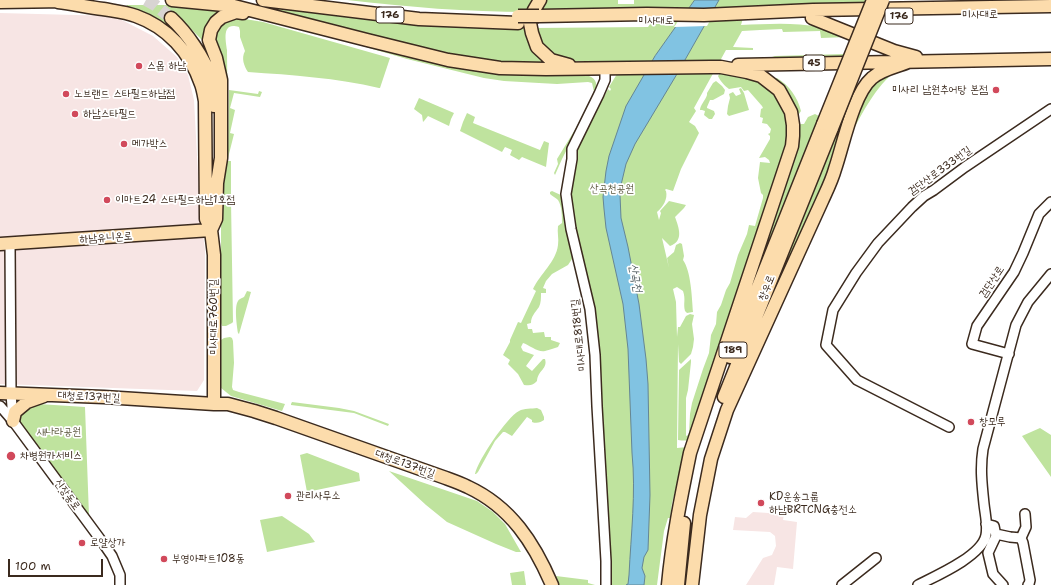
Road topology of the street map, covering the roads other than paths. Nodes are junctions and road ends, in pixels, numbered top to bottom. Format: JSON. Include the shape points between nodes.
{"nodes":[{"id":1,"x":79,"y":0,"type":"edge"},
{"id":2,"x":172,"y":0,"type":"edge"},
{"id":3,"x":263,"y":0,"type":"edge"},
{"id":4,"x":316,"y":0,"type":"edge"},
{"id":5,"x":540,"y":0,"type":"edge"},
{"id":6,"x":873,"y":0,"type":"edge"},
{"id":7,"x":883,"y":0,"type":"edge"},
{"id":8,"x":0,"y":2,"type":"edge"},
{"id":9,"x":58,"y":2,"type":"junction"},
{"id":10,"x":1051,"y":6,"type":"edge"},
{"id":11,"x":1051,"y":13,"type":"edge"},
{"id":12,"x":268,"y":15,"type":"junction"},
{"id":13,"x":749,"y":16,"type":"junction"},
{"id":14,"x":171,"y":18,"type":"tunnel mouth"},
{"id":15,"x":812,"y":18,"type":"junction"},
{"id":16,"x":518,"y":20,"type":"junction"},
{"id":17,"x":1051,"y":59,"type":"edge"},
{"id":18,"x":908,"y":62,"type":"junction"},
{"id":19,"x":938,"y":62,"type":"junction"},
{"id":20,"x":716,"y":67,"type":"junction"},
{"id":21,"x":588,"y":69,"type":"junction"},
{"id":22,"x":605,"y":69,"type":"junction"},
{"id":23,"x":1051,"y":109,"type":"edge"},
{"id":24,"x":827,"y":126,"type":"junction"},
{"id":25,"x":217,"y":183,"type":"junction"},
{"id":26,"x":1051,"y":202,"type":"edge"},
{"id":27,"x":211,"y":230,"type":"junction"},
{"id":28,"x":5,"y":244,"type":"edge"},
{"id":29,"x":1051,"y":274,"type":"edge"},
{"id":30,"x":1009,"y":354,"type":"junction"},
{"id":31,"x":6,"y":393,"type":"edge"},
{"id":32,"x":49,"y":395,"type":"junction"},
{"id":33,"x":214,"y":404,"type":"junction"},
{"id":34,"x":0,"y":406,"type":"edge"},
{"id":35,"x":13,"y":421,"type":"junction"},
{"id":36,"x":949,"y":427,"type":"dead end"},
{"id":37,"x":1025,"y":514,"type":"dead end"},
{"id":38,"x":986,"y":524,"type":"junction"},
{"id":39,"x":996,"y":534,"type":"junction"},
{"id":40,"x":1021,"y":538,"type":"junction"},
{"id":41,"x":876,"y":558,"type":"dead end"},
{"id":42,"x":120,"y":585,"type":"edge"},
{"id":43,"x":544,"y":585,"type":"edge"},
{"id":44,"x":552,"y":585,"type":"edge"},
{"id":45,"x":606,"y":585,"type":"edge"},
{"id":46,"x":668,"y":585,"type":"edge"},
{"id":47,"x":678,"y":585,"type":"edge"},
{"id":48,"x":686,"y":585,"type":"edge"},
{"id":49,"x":692,"y":585,"type":"edge"},
{"id":50,"x":842,"y":585,"type":"edge"},
{"id":51,"x":918,"y":585,"type":"edge"},
{"id":52,"x":1003,"y":585,"type":"edge"},
{"id":53,"x":1028,"y":585,"type":"edge"}],
"edges":[{"from":1,"to":9,"type":"main road"},
{"from":2,"to":12,"type":"main road","via":[[234,6]]},
{"from":3,"to":16,"type":"main road","name":"미사대로","number":"176","via":[[419,19]]},
{"from":4,"to":16,"type":"main road","name":"미사대로","number":"176"},
{"from":5,"to":21,"type":"main road","number":"45","via":[[530,23],[537,47],[551,60]]},
{"from":6,"to":24,"type":"main road","bridge":true},
{"from":7,"to":24,"type":"main road","name":"창우로","number":"189","bridge":true},
{"from":8,"to":9,"type":"main road"},
{"from":9,"to":27,"type":"main road","via":[[135,15],[166,32],[186,54],[201,84],[205,102],[206,219]]},
{"from":10,"to":13,"type":"main road","name":"미사대로","number":"176","via":[[820,10]]},
{"from":11,"to":15,"type":"main road","name":"미사대로","number":"176"},
{"from":12,"to":21,"type":"main road","via":[[448,60],[500,68]]},
{"from":12,"to":25,"type":"main road","via":[[236,12],[222,17],[211,30],[209,40],[221,80],[221,158]]},
{"from":13,"to":15,"type":"main road","name":"미사대로","number":"176"},
{"from":13,"to":16,"type":"main road","name":"미사대로","number":"176"},
{"from":14,"to":25,"type":"main road","via":[[182,28],[195,47],[211,78]]},
{"from":15,"to":19,"type":"main road","via":[[894,51]]},
{"from":17,"to":19,"type":"main road","number":"45"},
{"from":18,"to":19,"type":"main road","number":"45"},
{"from":18,"to":20,"type":"main road","number":"45"},
{"from":18,"to":49,"type":"main road","via":[[879,73],[865,86],[858,99],[835,171],[727,410],[711,459],[700,515]]},
{"from":20,"to":22,"type":"main road","number":"45"},
{"from":20,"to":46,"type":"main road","via":[[761,76],[779,90],[791,112],[793,136],[792,146],[690,454],[680,501]]},
{"from":21,"to":22,"type":"main road","number":"45"},
{"from":22,"to":45,"type":"street","name":"미사대로818번길","via":[[605,80],[572,149],[566,194],[571,229],[590,309],[595,354]]},
{"from":23,"to":36,"type":"street","name":"검단산로333번길","via":[[965,167],[912,207],[878,243],[833,310],[826,345],[857,380]]},
{"from":24,"to":47,"type":"main road","name":"창우로","number":"189","via":[[723,374],[707,420],[685,517]]},
{"from":24,"to":48,"type":"main road","name":"창우로","number":"189","via":[[716,421],[695,500]]},
{"from":25,"to":27,"type":"main road","via":[[216,219]]},
{"from":26,"to":30,"type":"street","name":"검단산로","via":[[1039,214],[1014,272],[976,326],[972,344]]},
{"from":27,"to":28,"type":"main road","name":"하남유니온로"},
{"from":27,"to":33,"type":"main road","name":"미사대로760번길","via":[[214,255]]},
{"from":28,"to":31,"type":"street"},
{"from":29,"to":30,"type":"street","via":[[1024,309],[1016,325]]},
{"from":30,"to":38,"type":"street","via":[[982,458],[981,476]]},
{"from":31,"to":32,"type":"main road","name":"대청로137번길"},
{"from":31,"to":35,"type":"street"},
{"from":32,"to":33,"type":"main road","name":"대청로137번길"},
{"from":32,"to":35,"type":"main road","via":[[27,402],[15,412]]},
{"from":33,"to":43,"type":"main road","name":"대청로137번길","via":[[226,411],[262,420],[474,497],[498,514],[518,535]]},
{"from":33,"to":44,"type":"main road","name":"대청로137번길","via":[[228,404],[269,416],[468,487],[513,519],[523,531]]},
{"from":34,"to":35,"type":"street","name":"신장동로"},
{"from":35,"to":42,"type":"street","name":"신장동로","via":[[112,556],[120,575]]},
{"from":37,"to":40,"type":"street","via":[[1026,527]]},
{"from":38,"to":39,"type":"street","via":[[994,526]]},
{"from":38,"to":51,"type":"street","via":[[986,535],[974,552],[955,566]]},
{"from":39,"to":40,"type":"street"},
{"from":39,"to":52,"type":"street","via":[[988,553],[993,574]]},
{"from":40,"to":53,"type":"street","via":[[1030,580]]},
{"from":41,"to":50,"type":"street"}]}
